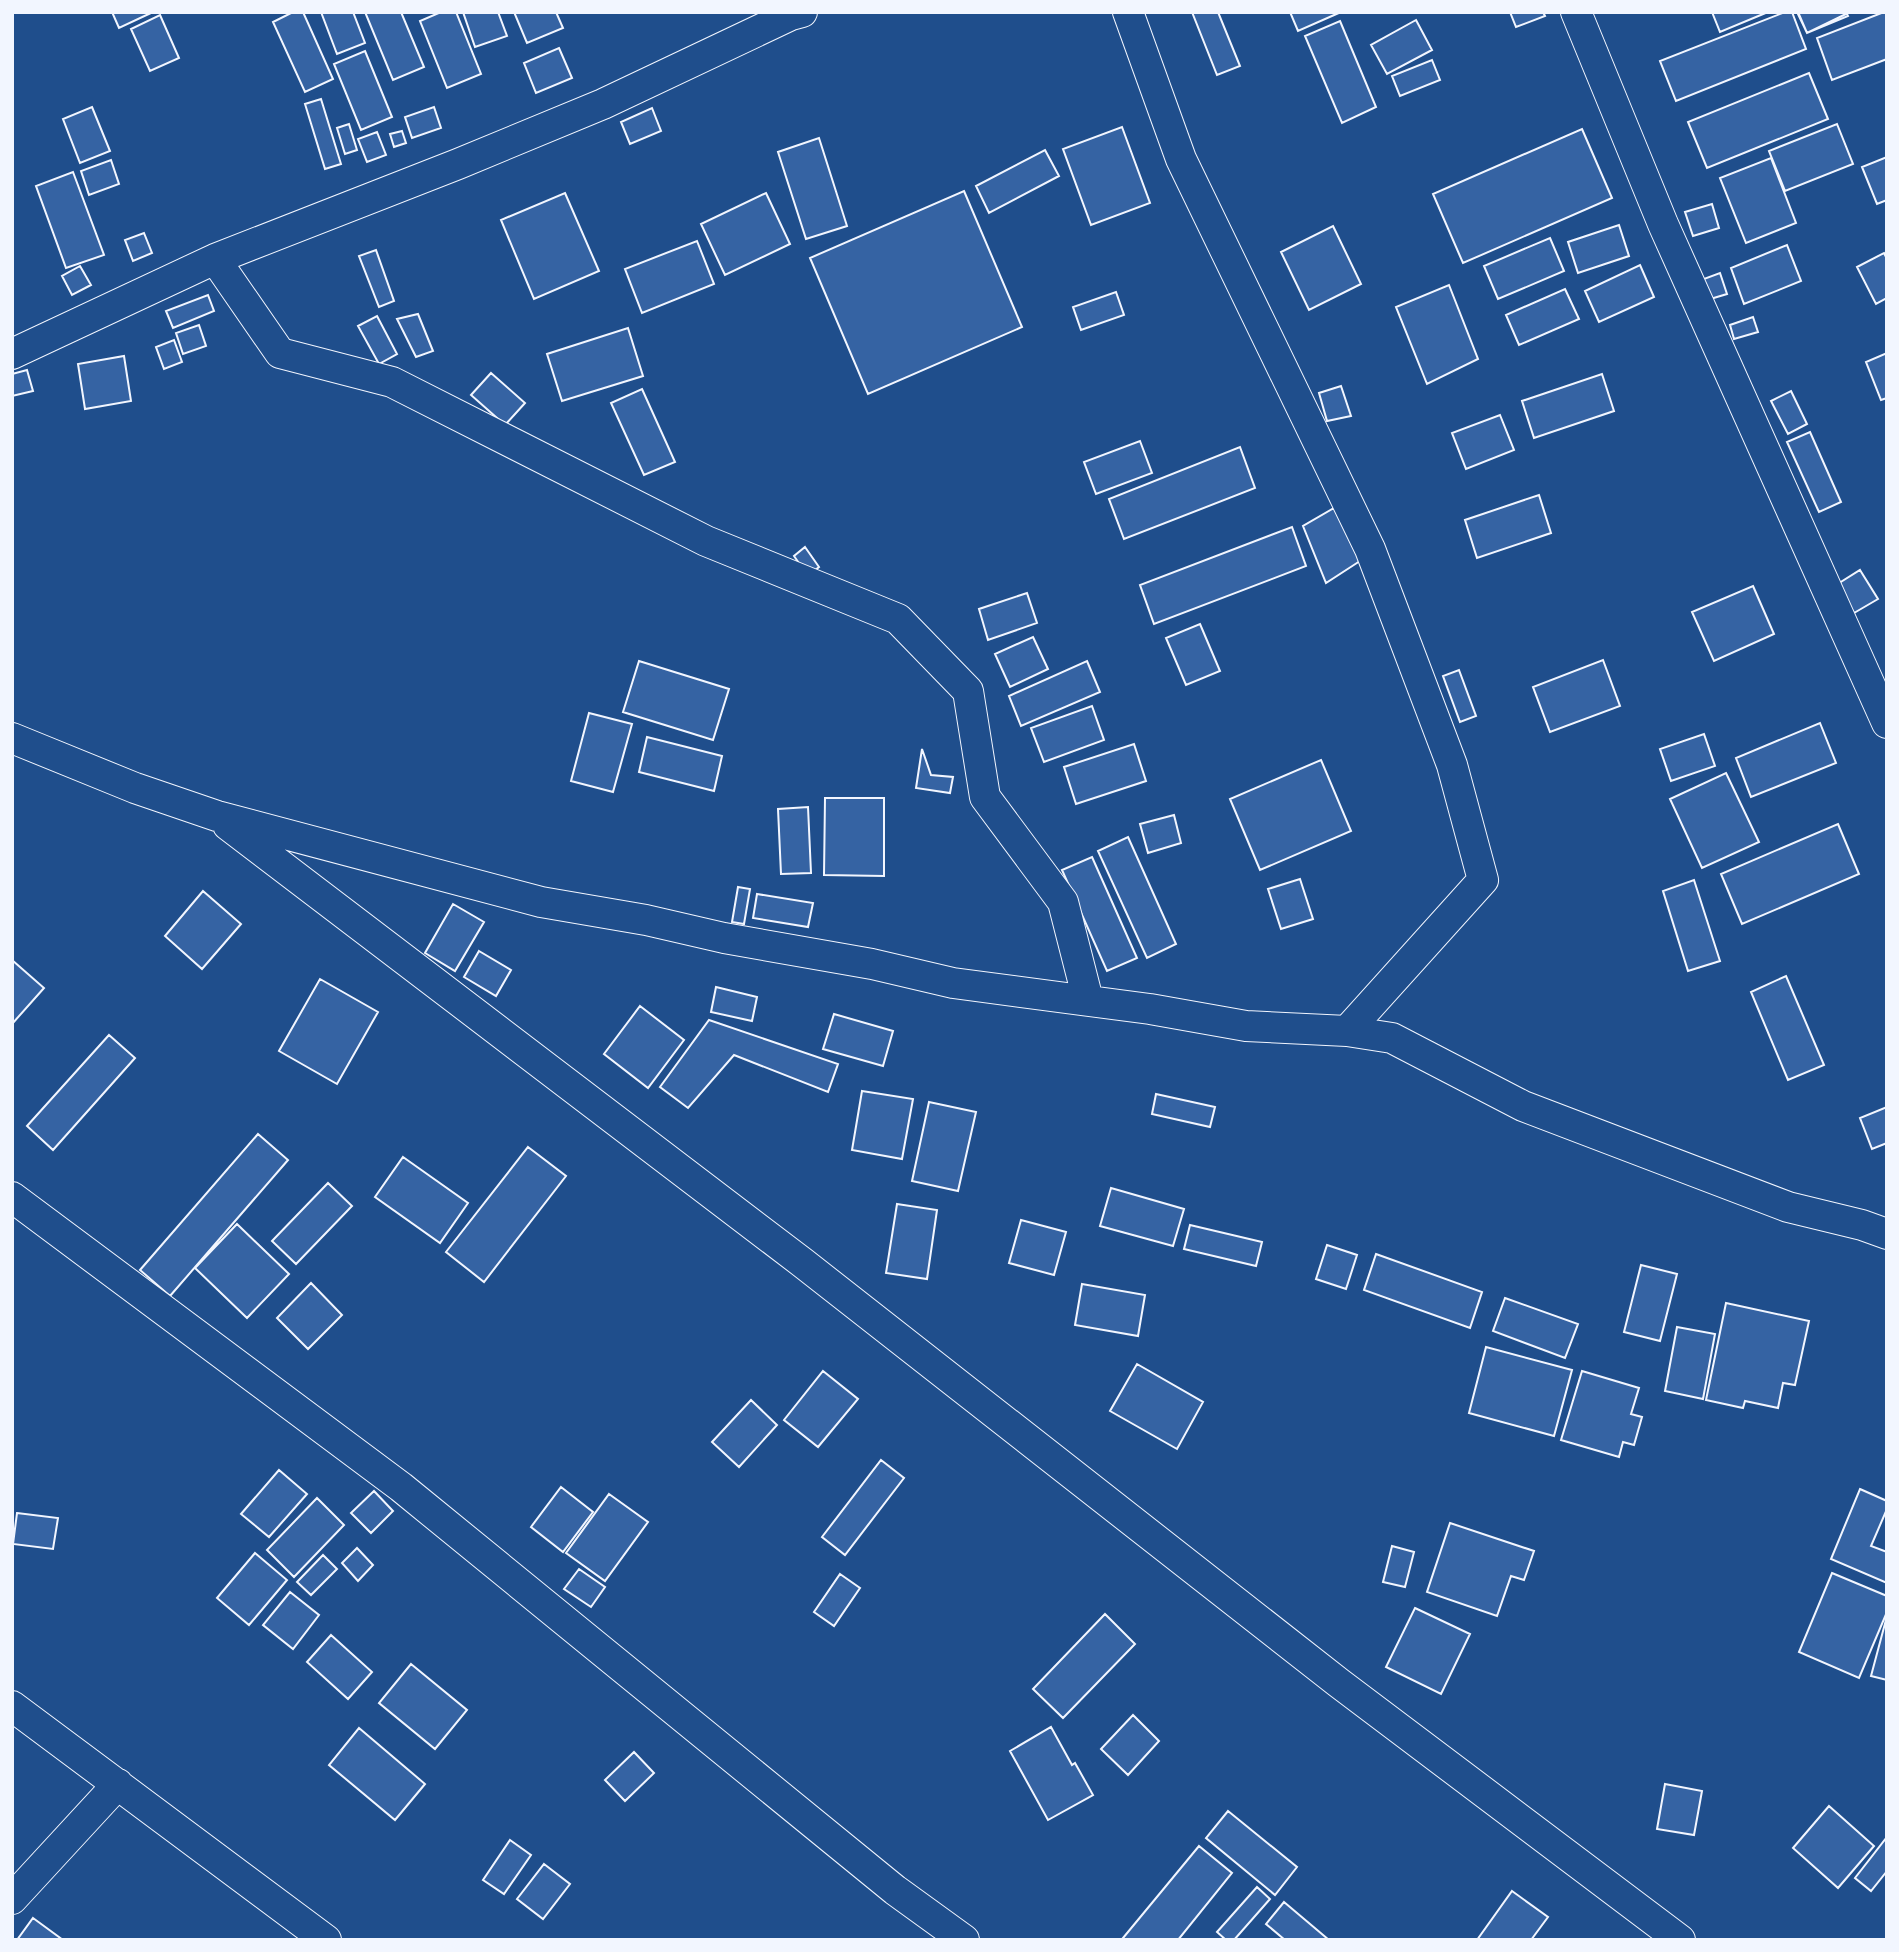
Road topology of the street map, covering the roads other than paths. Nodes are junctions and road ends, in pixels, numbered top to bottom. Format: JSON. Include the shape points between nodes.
{"nodes":[{"id":1,"x":1128,"y":12,"type":"edge"},
{"id":2,"x":1576,"y":12,"type":"edge"},
{"id":3,"x":794,"y":13,"type":"edge"},
{"id":4,"x":215,"y":259,"type":"junction"},
{"id":5,"x":12,"y":354,"type":"edge"},
{"id":6,"x":1887,"y":723,"type":"edge"},
{"id":7,"x":12,"y":738,"type":"edge"},
{"id":8,"x":218,"y":816,"type":"junction"},
{"id":9,"x":1088,"y":1000,"type":"junction"},
{"id":10,"x":1347,"y":1031,"type":"junction"},
{"id":11,"x":12,"y":1197,"type":"edge"},
{"id":12,"x":1887,"y":1234,"type":"edge"},
{"id":13,"x":12,"y":1706,"type":"edge"},
{"id":14,"x":118,"y":1784,"type":"junction"},
{"id":15,"x":12,"y":1899,"type":"edge"},
{"id":16,"x":326,"y":1940,"type":"edge"},
{"id":17,"x":964,"y":1940,"type":"edge"},
{"id":18,"x":1679,"y":1940,"type":"edge"}],
"edges":[{"from":1,"to":10,"type":"street","via":[[1181,159],[1370,550],[1452,765],[1483,880]]},
{"from":2,"to":6,"type":"street","via":[[1663,224]]},
{"from":3,"to":4,"type":"street","via":[[603,104]]},
{"from":4,"to":5,"type":"street"},
{"from":4,"to":9,"type":"street","via":[[280,353],[392,382],[706,541],[898,619],[968,691],[985,797],[1063,902]]},
{"from":7,"to":8,"type":"street"},
{"from":8,"to":9,"type":"street","via":[[541,902],[953,983]]},
{"from":8,"to":18,"type":"street","via":[[803,1264],[1339,1683]]},
{"from":9,"to":10,"type":"street","via":[[1246,1026]]},
{"from":10,"to":12,"type":"street","via":[[1392,1038],[1523,1106],[1729,1185],[1788,1207]]},
{"from":11,"to":17,"type":"street","via":[[401,1487],[895,1890]]},
{"from":13,"to":14,"type":"street"},
{"from":14,"to":15,"type":"street"},
{"from":14,"to":16,"type":"street"}]}
